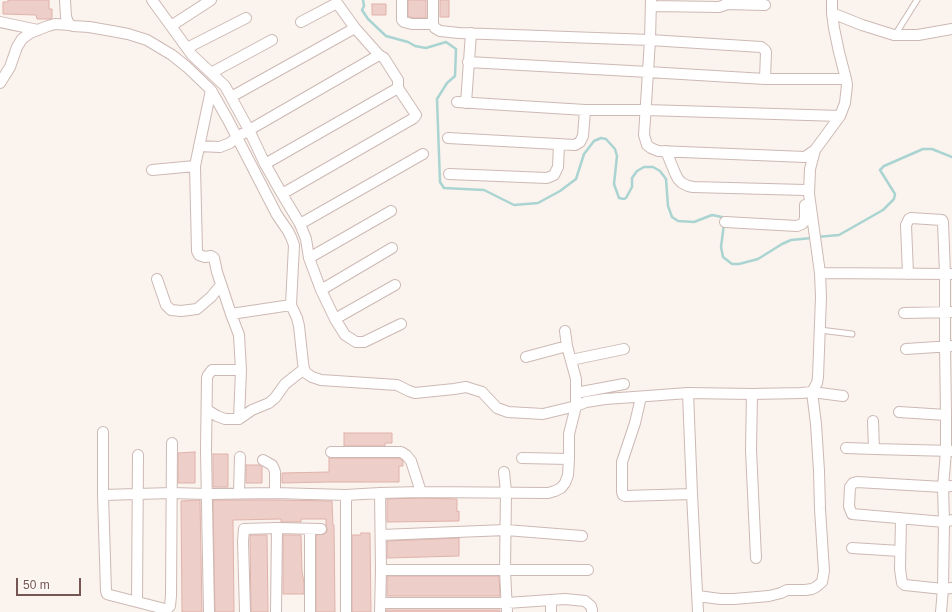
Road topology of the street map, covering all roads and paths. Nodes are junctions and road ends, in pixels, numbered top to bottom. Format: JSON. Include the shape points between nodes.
{"nodes":[{"id":1,"x":65,"y":0,"type":"edge"},
{"id":2,"x":152,"y":0,"type":"edge"},
{"id":3,"x":211,"y":0,"type":"edge"},
{"id":4,"x":402,"y":0,"type":"edge"},
{"id":5,"x":433,"y":0,"type":"edge"},
{"id":6,"x":832,"y":0,"type":"edge"},
{"id":7,"x":917,"y":0,"type":"edge"},
{"id":8,"x":726,"y":2,"type":"edge"},
{"id":9,"x":651,"y":3,"type":"edge"},
{"id":10,"x":765,"y":5,"type":"dead end"},
{"id":11,"x":832,"y":13,"type":"junction"},
{"id":12,"x":246,"y":18,"type":"dead end"},
{"id":13,"x":0,"y":22,"type":"edge"},
{"id":14,"x":301,"y":22,"type":"dead end"},
{"id":15,"x":433,"y":24,"type":"junction"},
{"id":16,"x":70,"y":25,"type":"junction"},
{"id":17,"x":171,"y":26,"type":"junction"},
{"id":18,"x":354,"y":28,"type":"junction"},
{"id":19,"x":952,"y":29,"type":"edge"},
{"id":20,"x":38,"y":30,"type":"junction"},
{"id":21,"x":471,"y":33,"type":"junction"},
{"id":22,"x":894,"y":36,"type":"junction"},
{"id":23,"x":272,"y":40,"type":"dead end"},
{"id":24,"x":650,"y":40,"type":"junction"},
{"id":25,"x":187,"y":48,"type":"junction"},
{"id":26,"x":380,"y":55,"type":"junction"},
{"id":27,"x":468,"y":62,"type":"junction"},
{"id":28,"x":648,"y":72,"type":"junction"},
{"id":29,"x":211,"y":73,"type":"junction"},
{"id":30,"x":766,"y":79,"type":"junction"},
{"id":31,"x":846,"y":79,"type":"junction"},
{"id":32,"x":0,"y":83,"type":"edge"},
{"id":33,"x":398,"y":88,"type":"junction"},
{"id":34,"x":211,"y":90,"type":"junction"},
{"id":35,"x":231,"y":97,"type":"junction"},
{"id":36,"x":585,"y":110,"type":"junction"},
{"id":37,"x":646,"y":110,"type":"junction"},
{"id":38,"x":840,"y":116,"type":"junction"},
{"id":39,"x":249,"y":130,"type":"junction"},
{"id":40,"x":237,"y":137,"type":"junction"},
{"id":41,"x":448,"y":138,"type":"dead end"},
{"id":42,"x":559,"y":144,"type":"junction"},
{"id":43,"x":199,"y":146,"type":"junction"},
{"id":44,"x":815,"y":150,"type":"junction"},
{"id":45,"x":666,"y":151,"type":"junction"},
{"id":46,"x":423,"y":154,"type":"dead end"},
{"id":47,"x":805,"y":157,"type":"junction"},
{"id":48,"x":265,"y":164,"type":"junction"},
{"id":49,"x":195,"y":166,"type":"junction"},
{"id":50,"x":152,"y":170,"type":"dead end"},
{"id":51,"x":449,"y":174,"type":"dead end"},
{"id":52,"x":805,"y":190,"type":"junction"},
{"id":53,"x":282,"y":194,"type":"junction"},
{"id":54,"x":391,"y":211,"type":"dead end"},
{"id":55,"x":725,"y":222,"type":"dead end"},
{"id":56,"x":300,"y":224,"type":"junction"},
{"id":57,"x":392,"y":248,"type":"dead end"},
{"id":58,"x":309,"y":258,"type":"junction"},
{"id":59,"x":820,"y":273,"type":"junction"},
{"id":60,"x":908,"y":274,"type":"junction"},
{"id":61,"x":949,"y":274,"type":"edge"},
{"id":62,"x":157,"y":279,"type":"dead end"},
{"id":63,"x":221,"y":284,"type":"junction"},
{"id":64,"x":395,"y":285,"type":"dead end"},
{"id":65,"x":321,"y":290,"type":"junction"},
{"id":66,"x":291,"y":305,"type":"junction"},
{"id":67,"x":949,"y":312,"type":"edge"},
{"id":68,"x":904,"y":313,"type":"dead end"},
{"id":69,"x":231,"y":314,"type":"junction"},
{"id":70,"x":335,"y":319,"type":"junction"},
{"id":71,"x":401,"y":324,"type":"dead end"},
{"id":72,"x":820,"y":330,"type":"junction"},
{"id":73,"x":565,"y":331,"type":"dead end"},
{"id":74,"x":852,"y":334,"type":"dead end"},
{"id":75,"x":567,"y":346,"type":"junction"},
{"id":76,"x":948,"y":346,"type":"edge"},
{"id":77,"x":624,"y":349,"type":"dead end"},
{"id":78,"x":906,"y":349,"type":"dead end"},
{"id":79,"x":526,"y":357,"type":"dead end"},
{"id":80,"x":571,"y":360,"type":"junction"},
{"id":81,"x":304,"y":369,"type":"junction"},
{"id":82,"x":241,"y":370,"type":"junction"},
{"id":83,"x":949,"y":382,"type":"edge"},
{"id":84,"x":624,"y":384,"type":"dead end"},
{"id":85,"x":688,"y":392,"type":"junction"},
{"id":86,"x":812,"y":392,"type":"junction"},
{"id":87,"x":576,"y":393,"type":"junction"},
{"id":88,"x":752,"y":394,"type":"junction"},
{"id":89,"x":843,"y":396,"type":"dead end"},
{"id":90,"x":641,"y":397,"type":"junction"},
{"id":91,"x":576,"y":406,"type":"junction"},
{"id":92,"x":207,"y":410,"type":"junction"},
{"id":93,"x":899,"y":412,"type":"dead end"},
{"id":94,"x":946,"y":415,"type":"junction"},
{"id":95,"x":239,"y":419,"type":"junction"},
{"id":96,"x":873,"y":421,"type":"dead end"},
{"id":97,"x":103,"y":432,"type":"dead end"},
{"id":98,"x":172,"y":443,"type":"dead end"},
{"id":99,"x":846,"y":448,"type":"dead end"},
{"id":100,"x":874,"y":449,"type":"junction"},
{"id":101,"x":949,"y":451,"type":"edge"},
{"id":102,"x":331,"y":452,"type":"dead end"},
{"id":103,"x":138,"y":455,"type":"dead end"},
{"id":104,"x":240,"y":457,"type":"dead end"},
{"id":105,"x":522,"y":458,"type":"dead end"},
{"id":106,"x":569,"y":459,"type":"junction"},
{"id":107,"x":263,"y":460,"type":"dead end"},
{"id":108,"x":504,"y":472,"type":"dead end"},
{"id":109,"x":948,"y":487,"type":"edge"},
{"id":110,"x":380,"y":492,"type":"junction"},
{"id":111,"x":421,"y":492,"type":"junction"},
{"id":112,"x":506,"y":492,"type":"junction"},
{"id":113,"x":172,"y":493,"type":"junction"},
{"id":114,"x":239,"y":493,"type":"junction"},
{"id":115,"x":275,"y":493,"type":"junction"},
{"id":116,"x":137,"y":494,"type":"junction"},
{"id":117,"x":208,"y":494,"type":"junction"},
{"id":118,"x":346,"y":494,"type":"junction"},
{"id":119,"x":692,"y":494,"type":"junction"},
{"id":120,"x":103,"y":495,"type":"junction"},
{"id":121,"x":901,"y":518,"type":"junction"},
{"id":122,"x":948,"y":521,"type":"edge"},
{"id":123,"x":277,"y":528,"type":"junction"},
{"id":124,"x":310,"y":528,"type":"junction"},
{"id":125,"x":321,"y":529,"type":"dead end"},
{"id":126,"x":506,"y":530,"type":"junction"},
{"id":127,"x":381,"y":535,"type":"junction"},
{"id":128,"x":582,"y":536,"type":"dead end"},
{"id":129,"x":852,"y":548,"type":"dead end"},
{"id":130,"x":900,"y":551,"type":"junction"},
{"id":131,"x":756,"y":558,"type":"dead end"},
{"id":132,"x":382,"y":570,"type":"junction"},
{"id":133,"x":505,"y":570,"type":"junction"},
{"id":134,"x":588,"y":570,"type":"dead end"},
{"id":135,"x":947,"y":588,"type":"edge"},
{"id":136,"x":698,"y":596,"type":"junction"},
{"id":137,"x":551,"y":600,"type":"junction"},
{"id":138,"x":137,"y":602,"type":"junction"},
{"id":139,"x":380,"y":607,"type":"edge"},
{"id":140,"x":507,"y":608,"type":"edge"},
{"id":141,"x":209,"y":612,"type":"edge"},
{"id":142,"x":245,"y":612,"type":"edge"},
{"id":143,"x":276,"y":612,"type":"edge"},
{"id":144,"x":310,"y":612,"type":"edge"},
{"id":145,"x":346,"y":612,"type":"edge"},
{"id":146,"x":551,"y":612,"type":"edge"},
{"id":147,"x":592,"y":612,"type":"edge"},
{"id":148,"x":698,"y":612,"type":"edge"},
{"id":149,"x":941,"y":612,"type":"edge"}],
"edges":[{"from":1,"to":16,"type":"street","via":[[66,17]]},
{"from":2,"to":17,"type":"street"},
{"from":3,"to":17,"type":"street"},
{"from":4,"to":15,"type":"street","via":[[404,22]]},
{"from":5,"to":15,"type":"street"},
{"from":6,"to":11,"type":"street"},
{"from":7,"to":22,"type":"lane"},
{"from":8,"to":9,"type":"street","via":[[719,7]]},
{"from":8,"to":10,"type":"street"},
{"from":9,"to":24,"type":"street"},
{"from":11,"to":22,"type":"street"},
{"from":11,"to":31,"type":"street"},
{"from":12,"to":25,"type":"street"},
{"from":13,"to":20,"type":"street"},
{"from":14,"to":18,"type":"street","via":[[337,3]]},
{"from":15,"to":21,"type":"street","via":[[440,31]]},
{"from":16,"to":20,"type":"street","via":[[55,24]]},
{"from":16,"to":34,"type":"street","via":[[128,34],[147,40],[172,55]]},
{"from":17,"to":25,"type":"street"},
{"from":18,"to":26,"type":"street"},
{"from":18,"to":35,"type":"street"},
{"from":19,"to":22,"type":"street"},
{"from":20,"to":32,"type":"street","via":[[22,39]]},
{"from":21,"to":24,"type":"street"},
{"from":21,"to":27,"type":"street"},
{"from":23,"to":29,"type":"street"},
{"from":24,"to":28,"type":"street"},
{"from":24,"to":30,"type":"street","via":[[761,47],[766,52]]},
{"from":25,"to":29,"type":"street"},
{"from":26,"to":33,"type":"street","via":[[398,80]]},
{"from":26,"to":39,"type":"street"},
{"from":27,"to":28,"type":"street"},
{"from":27,"to":36,"type":"street","via":[[461,102]]},
{"from":28,"to":30,"type":"street"},
{"from":28,"to":37,"type":"street"},
{"from":29,"to":35,"type":"street","via":[[225,86]]},
{"from":30,"to":31,"type":"street"},
{"from":31,"to":38,"type":"street","via":[[846,97]]},
{"from":33,"to":48,"type":"street"},
{"from":33,"to":53,"type":"street","via":[[416,115],[414,118]]},
{"from":34,"to":40,"type":"street"},
{"from":34,"to":43,"type":"street"},
{"from":35,"to":39,"type":"street"},
{"from":36,"to":37,"type":"street"},
{"from":36,"to":42,"type":"street","via":[[583,136],[580,142],[575,145]]},
{"from":37,"to":38,"type":"street"},
{"from":37,"to":45,"type":"street","via":[[644,135],[647,145],[658,151]]},
{"from":38,"to":44,"type":"street"},
{"from":39,"to":40,"type":"street"},
{"from":39,"to":48,"type":"street"},
{"from":40,"to":43,"type":"street","via":[[220,147]]},
{"from":40,"to":66,"type":"street","via":[[294,245]]},
{"from":41,"to":42,"type":"street"},
{"from":42,"to":51,"type":"street","via":[[558,167],[554,175],[547,178]]},
{"from":43,"to":49,"type":"street"},
{"from":44,"to":47,"type":"street"},
{"from":44,"to":59,"type":"street","via":[[808,194]]},
{"from":45,"to":47,"type":"street"},
{"from":45,"to":52,"type":"street","via":[[678,179],[688,186]]},
{"from":46,"to":56,"type":"street"},
{"from":47,"to":52,"type":"street"},
{"from":48,"to":53,"type":"street"},
{"from":49,"to":50,"type":"street"},
{"from":49,"to":63,"type":"street","via":[[197,251],[199,255],[214,258]]},
{"from":52,"to":55,"type":"street","via":[[805,218],[802,224],[790,226]]},
{"from":53,"to":56,"type":"street"},
{"from":54,"to":58,"type":"street"},
{"from":56,"to":58,"type":"street"},
{"from":57,"to":65,"type":"street"},
{"from":58,"to":65,"type":"street"},
{"from":59,"to":60,"type":"street"},
{"from":59,"to":72,"type":"street"},
{"from":60,"to":61,"type":"street"},
{"from":60,"to":61,"type":"street","via":[[906,225],[911,218],[943,221]]},
{"from":61,"to":67,"type":"street"},
{"from":62,"to":63,"type":"street","via":[[166,305],[171,310],[181,311],[197,309],[211,298]]},
{"from":63,"to":69,"type":"street"},
{"from":64,"to":70,"type":"street"},
{"from":65,"to":70,"type":"street"},
{"from":66,"to":69,"type":"street"},
{"from":66,"to":81,"type":"street","via":[[299,326]]},
{"from":67,"to":68,"type":"street"},
{"from":67,"to":76,"type":"street"},
{"from":69,"to":82,"type":"street","via":[[239,335]]},
{"from":70,"to":71,"type":"street","via":[[345,335],[356,342],[364,342]]},
{"from":72,"to":74,"type":"lane"},
{"from":72,"to":86,"type":"street","via":[[818,377]]},
{"from":73,"to":75,"type":"street"},
{"from":75,"to":79,"type":"street"},
{"from":75,"to":80,"type":"street"},
{"from":76,"to":78,"type":"street"},
{"from":76,"to":83,"type":"street"},
{"from":77,"to":80,"type":"street"},
{"from":80,"to":87,"type":"street","via":[[576,379]]},
{"from":81,"to":91,"type":"street","via":[[306,374],[321,380],[390,384],[415,393],[466,387],[482,392],[497,408],[508,412],[543,414]]},
{"from":81,"to":95,"type":"street","via":[[285,384],[269,403]]},
{"from":82,"to":92,"type":"street","via":[[210,372],[207,378]]},
{"from":82,"to":95,"type":"street"},
{"from":83,"to":94,"type":"street"},
{"from":84,"to":87,"type":"street"},
{"from":85,"to":88,"type":"street"},
{"from":85,"to":90,"type":"street"},
{"from":85,"to":119,"type":"street"},
{"from":86,"to":88,"type":"street"},
{"from":86,"to":89,"type":"street"},
{"from":86,"to":136,"type":"street","via":[[819,471],[824,571],[822,582],[812,589],[787,590],[769,596],[734,599]]},
{"from":87,"to":91,"type":"street"},
{"from":88,"to":131,"type":"street","via":[[751,450]]},
{"from":90,"to":91,"type":"street","via":[[605,399]]},
{"from":90,"to":119,"type":"street","via":[[622,462],[623,495]]},
{"from":91,"to":106,"type":"street","via":[[569,434]]},
{"from":92,"to":95,"type":"street","via":[[225,419]]},
{"from":92,"to":117,"type":"street"},
{"from":93,"to":94,"type":"street"},
{"from":94,"to":101,"type":"street"},
{"from":96,"to":100,"type":"street"},
{"from":97,"to":120,"type":"street"},
{"from":98,"to":113,"type":"street"},
{"from":99,"to":100,"type":"street"},
{"from":100,"to":101,"type":"street"},
{"from":101,"to":109,"type":"street"},
{"from":102,"to":111,"type":"street","via":[[401,452],[410,461]]},
{"from":103,"to":116,"type":"street"},
{"from":104,"to":114,"type":"street"},
{"from":105,"to":106,"type":"street"},
{"from":106,"to":112,"type":"street","via":[[568,475],[561,488],[548,493]]},
{"from":107,"to":115,"type":"street","via":[[274,469]]},
{"from":108,"to":112,"type":"street"},
{"from":109,"to":121,"type":"street","via":[[857,482],[852,485],[849,506],[852,514]]},
{"from":109,"to":122,"type":"street"},
{"from":110,"to":111,"type":"street"},
{"from":110,"to":118,"type":"street"},
{"from":110,"to":127,"type":"street"},
{"from":111,"to":112,"type":"street"},
{"from":112,"to":126,"type":"street"},
{"from":113,"to":116,"type":"street"},
{"from":113,"to":117,"type":"street"},
{"from":113,"to":138,"type":"street","via":[[170,606],[163,608]]},
{"from":114,"to":115,"type":"street"},
{"from":114,"to":117,"type":"street"},
{"from":115,"to":118,"type":"street"},
{"from":116,"to":120,"type":"street"},
{"from":116,"to":138,"type":"street"},
{"from":117,"to":141,"type":"street"},
{"from":118,"to":145,"type":"street"},
{"from":119,"to":136,"type":"street"},
{"from":120,"to":138,"type":"street","via":[[106,591],[107,594]]},
{"from":121,"to":122,"type":"street"},
{"from":121,"to":130,"type":"street"},
{"from":122,"to":135,"type":"street"},
{"from":123,"to":124,"type":"street"},
{"from":123,"to":142,"type":"street","via":[[240,529],[243,541]]},
{"from":123,"to":143,"type":"street"},
{"from":124,"to":125,"type":"street"},
{"from":124,"to":144,"type":"street"},
{"from":126,"to":127,"type":"street"},
{"from":126,"to":128,"type":"street"},
{"from":126,"to":133,"type":"street"},
{"from":127,"to":132,"type":"street"},
{"from":129,"to":130,"type":"street"},
{"from":130,"to":135,"type":"street","via":[[902,583]]},
{"from":132,"to":133,"type":"street"},
{"from":132,"to":139,"type":"street"},
{"from":133,"to":134,"type":"street"},
{"from":133,"to":140,"type":"street"},
{"from":135,"to":149,"type":"street"},
{"from":136,"to":148,"type":"street"},
{"from":137,"to":140,"type":"street"},
{"from":137,"to":146,"type":"street"},
{"from":137,"to":147,"type":"street","via":[[585,601],[591,606]]},
{"from":139,"to":140,"type":"street"}]}
